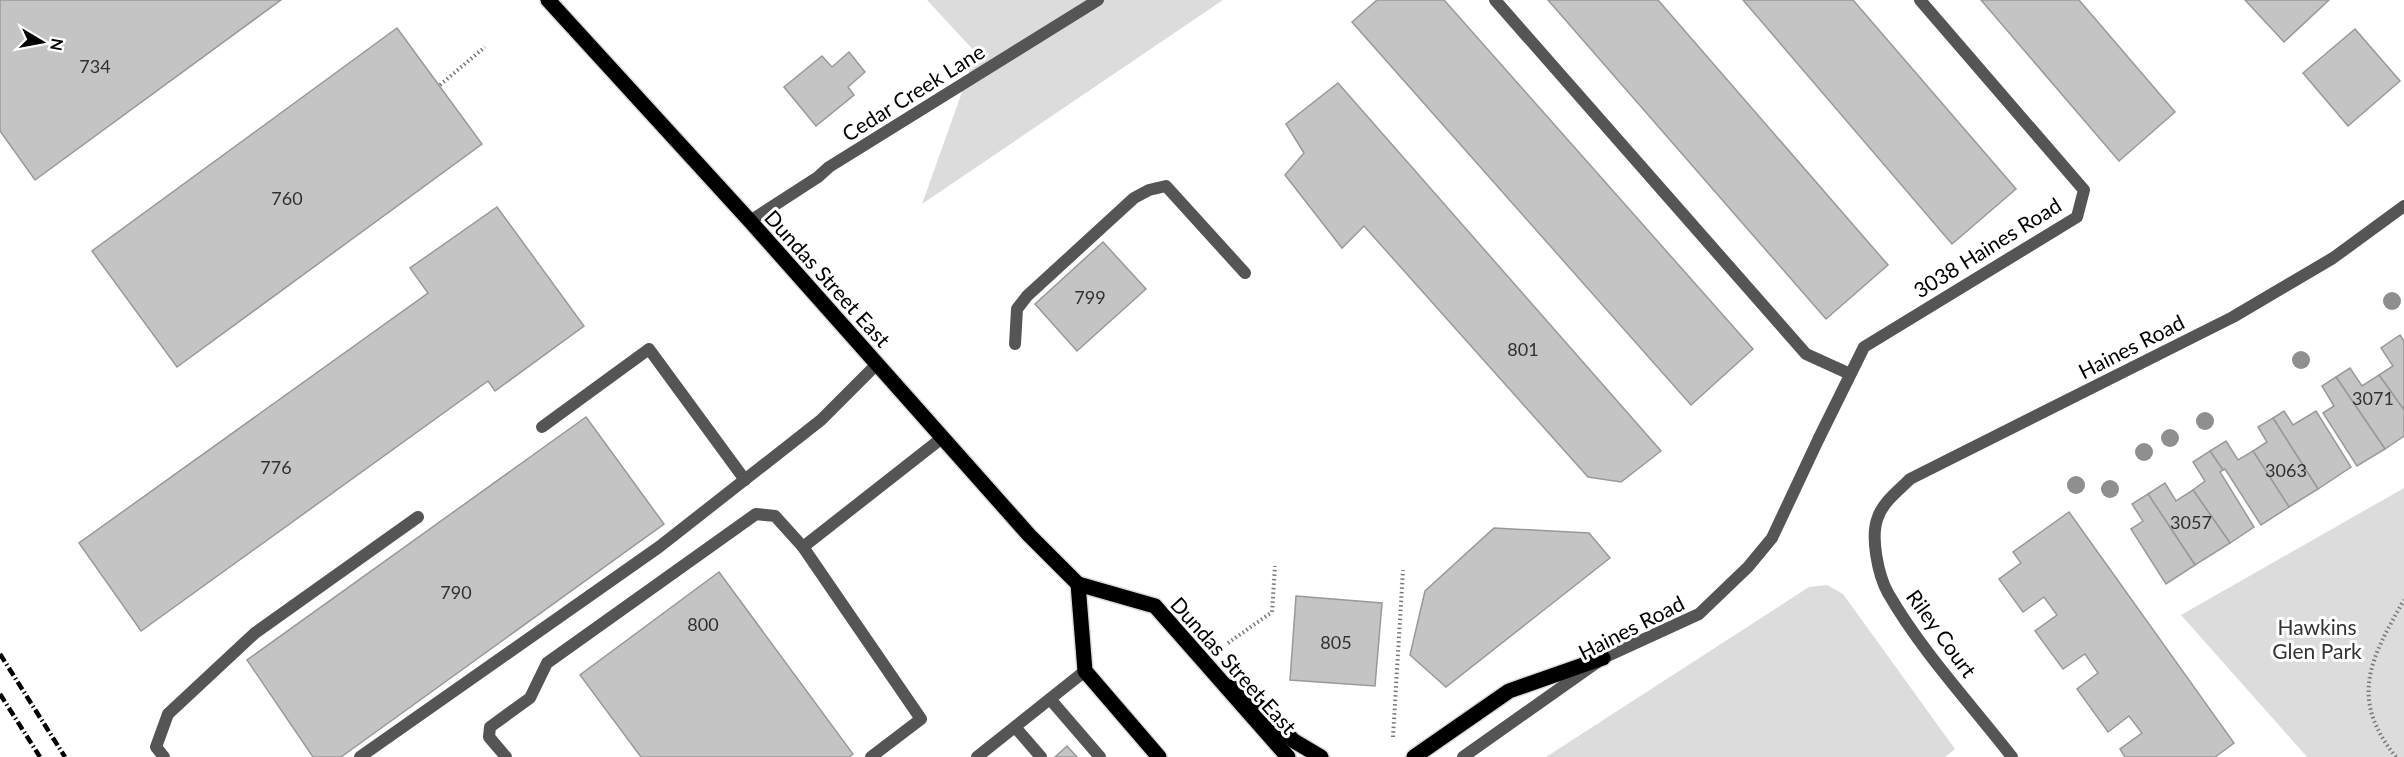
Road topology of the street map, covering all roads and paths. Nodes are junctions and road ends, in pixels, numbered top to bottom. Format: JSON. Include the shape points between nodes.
{"nodes":[{"id":1,"x":548,"y":0,"type":"edge"},
{"id":2,"x":1098,"y":0,"type":"edge"},
{"id":3,"x":1495,"y":0,"type":"edge"},
{"id":4,"x":1920,"y":0,"type":"edge"},
{"id":5,"x":484,"y":47,"type":"dead end"},
{"id":6,"x":440,"y":85,"type":"dead end"},
{"id":7,"x":2404,"y":206,"type":"edge"},
{"id":8,"x":750,"y":221,"type":"junction"},
{"id":9,"x":1245,"y":273,"type":"dead end"},
{"id":10,"x":1015,"y":344,"type":"dead end"},
{"id":11,"x":877,"y":364,"type":"junction"},
{"id":12,"x":1850,"y":374,"type":"junction"},
{"id":13,"x":542,"y":427,"type":"dead end"},
{"id":14,"x":942,"y":438,"type":"junction"},
{"id":15,"x":1819,"y":438,"type":"joint"},
{"id":16,"x":745,"y":480,"type":"junction"},
{"id":17,"x":418,"y":517,"type":"dead end"},
{"id":18,"x":1877,"y":518,"type":"joint"},
{"id":19,"x":803,"y":548,"type":"junction"},
{"id":20,"x":1275,"y":566,"type":"dead end"},
{"id":21,"x":1403,"y":570,"type":"dead end"},
{"id":22,"x":1078,"y":584,"type":"junction"},
{"id":23,"x":2404,"y":600,"type":"edge"},
{"id":24,"x":1228,"y":643,"type":"dead end"},
{"id":25,"x":1603,"y":658,"type":"junction"},
{"id":26,"x":1085,"y":671,"type":"junction"},
{"id":27,"x":1227,"y":686,"type":"junction"},
{"id":28,"x":1050,"y":699,"type":"junction"},
{"id":29,"x":1015,"y":727,"type":"junction"},
{"id":30,"x":1394,"y":737,"type":"dead end"},
{"id":31,"x":992,"y":753,"type":"edge"},
{"id":32,"x":164,"y":757,"type":"edge"},
{"id":33,"x":360,"y":757,"type":"edge"},
{"id":34,"x":506,"y":757,"type":"edge"},
{"id":35,"x":871,"y":757,"type":"edge"},
{"id":36,"x":977,"y":757,"type":"edge"},
{"id":37,"x":1041,"y":757,"type":"edge"},
{"id":38,"x":1100,"y":757,"type":"edge"},
{"id":39,"x":1160,"y":757,"type":"edge"},
{"id":40,"x":1288,"y":757,"type":"edge"},
{"id":41,"x":1321,"y":757,"type":"edge"},
{"id":42,"x":1414,"y":757,"type":"edge"},
{"id":43,"x":1463,"y":757,"type":"edge"},
{"id":44,"x":2012,"y":757,"type":"edge"},
{"id":45,"x":2396,"y":757,"type":"edge"}],
"edges":[{"from":1,"to":8,"type":"main road","name":"Dundas Street East"},
{"from":2,"to":8,"type":"street","name":"Cedar Creek Lane","via":[[829,167]]},
{"from":3,"to":12,"type":"street","via":[[1806,354]]},
{"from":4,"to":12,"type":"street","name":"3038 Haines Road","via":[[2084,190],[2077,217],[1864,347]]},
{"from":5,"to":6,"type":"path"},
{"from":7,"to":18,"type":"street","name":"Haines Road","via":[[2333,258],[2233,317],[1910,479]]},
{"from":8,"to":11,"type":"main road","name":"Dundas Street East"},
{"from":9,"to":10,"type":"street","via":[[1166,186],[1149,190],[1134,198],[1027,296],[1017,309]]},
{"from":11,"to":14,"type":"main road","name":"Dundas Street East"},
{"from":11,"to":16,"type":"street","via":[[821,420]]},
{"from":12,"to":15,"type":"street","name":"3038 Haines Road"},
{"from":13,"to":16,"type":"street","via":[[649,350]]},
{"from":14,"to":19,"type":"street"},
{"from":14,"to":22,"type":"main road","name":"Dundas Street East"},
{"from":15,"to":25,"type":"street","name":"Haines Road","via":[[1772,538],[1748,567],[1700,614]]},
{"from":16,"to":33,"type":"street","via":[[659,547]]},
{"from":17,"to":32,"type":"street","via":[[255,633],[168,714],[156,747]]},
{"from":18,"to":44,"type":"street","name":"Riley Court","via":[[1875,545],[1887,592],[1927,650]]},
{"from":19,"to":34,"type":"street","via":[[776,516],[756,514],[547,663],[530,698],[490,727],[489,737]]},
{"from":19,"to":35,"type":"street","via":[[921,719]]},
{"from":20,"to":24,"type":"path","via":[[1272,612]]},
{"from":21,"to":30,"type":"path"},
{"from":22,"to":26,"type":"main road"},
{"from":22,"to":27,"type":"main road","name":"Dundas Street East","via":[[1155,606]]},
{"from":23,"to":45,"type":"path","via":[[2373,659],[2368,686],[2371,714],[2381,739]]},
{"from":25,"to":42,"type":"main road","via":[[1509,691]]},
{"from":25,"to":43,"type":"street","name":"Haines Road"},
{"from":26,"to":28,"type":"street"},
{"from":26,"to":39,"type":"main road"},
{"from":27,"to":40,"type":"main road","name":"Dundas Street East"},
{"from":27,"to":41,"type":"main road","via":[[1244,691],[1294,741]]},
{"from":28,"to":29,"type":"street"},
{"from":28,"to":38,"type":"street"},
{"from":29,"to":31,"type":"street"},
{"from":29,"to":37,"type":"street"},
{"from":31,"to":36,"type":"street"}]}
